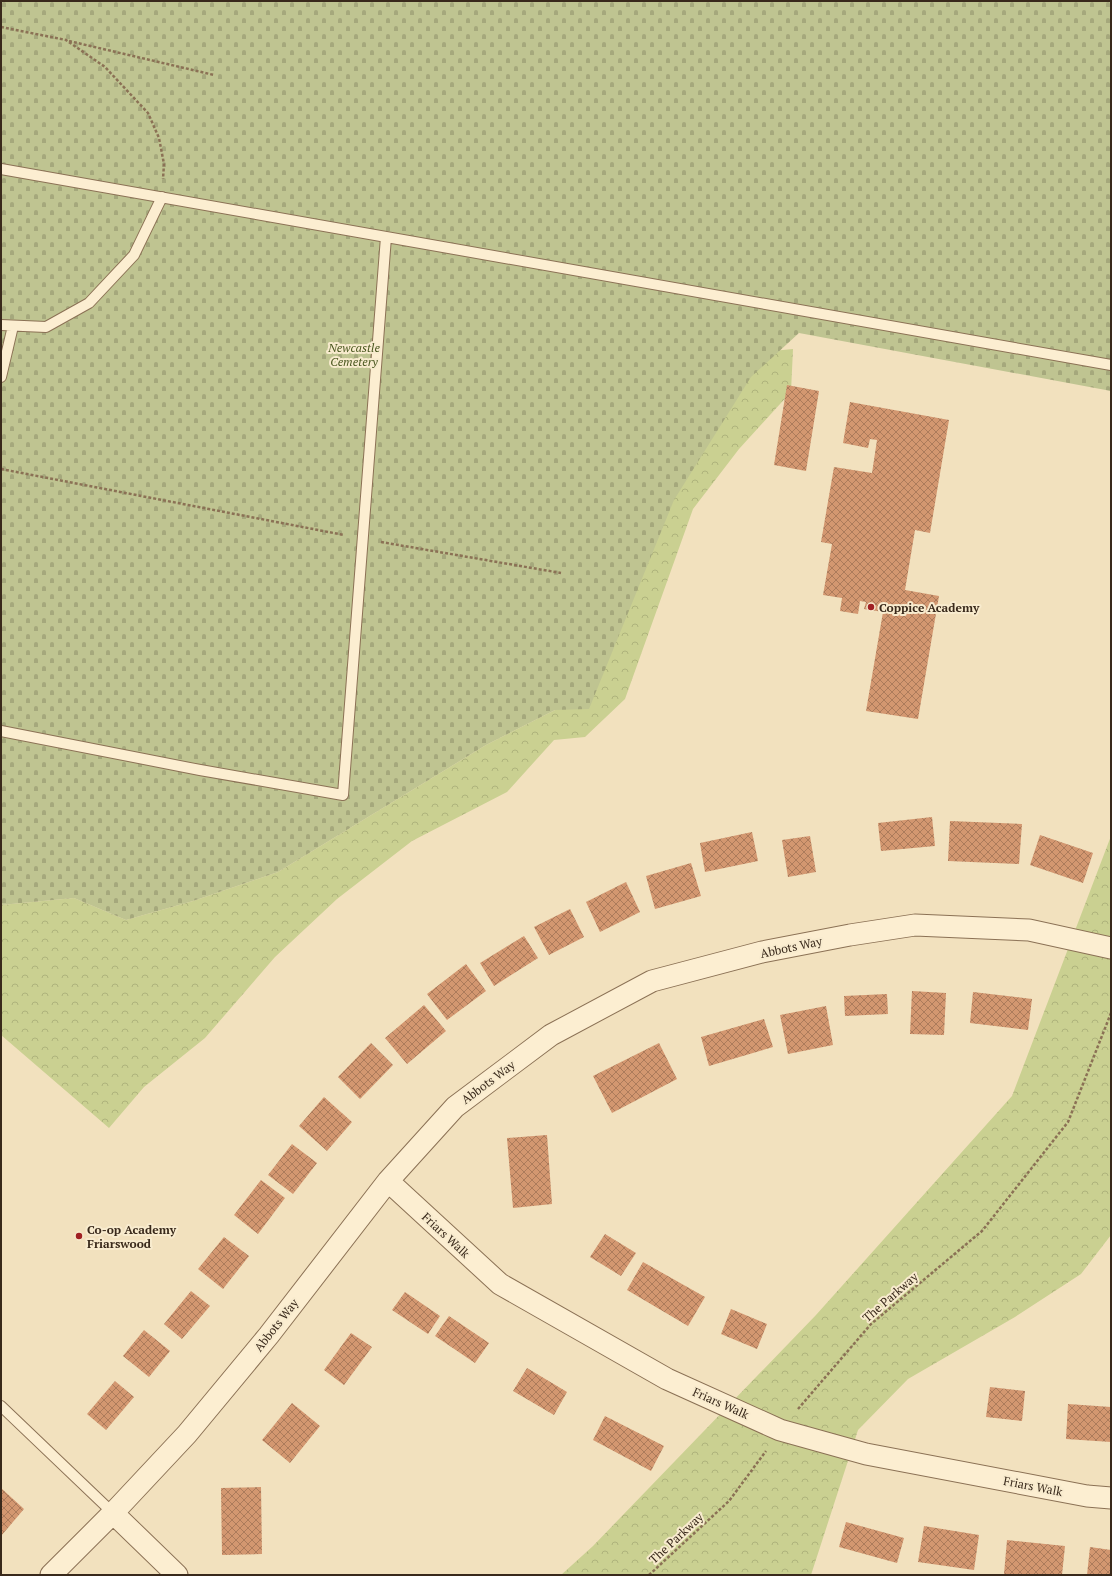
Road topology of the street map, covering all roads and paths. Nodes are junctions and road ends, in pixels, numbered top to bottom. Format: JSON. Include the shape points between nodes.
{"nodes":[{"id":1,"x":1,"y":27,"type":"edge"},
{"id":2,"x":66,"y":40,"type":"junction"},
{"id":3,"x":214,"y":75,"type":"dead end"},
{"id":4,"x":1,"y":169,"type":"edge"},
{"id":5,"x":162,"y":197,"type":"junction"},
{"id":6,"x":386,"y":237,"type":"junction"},
{"id":7,"x":1,"y":326,"type":"edge"},
{"id":8,"x":13,"y":326,"type":"junction"},
{"id":9,"x":1111,"y":366,"type":"edge"},
{"id":10,"x":1,"y":377,"type":"edge"},
{"id":11,"x":1,"y":469,"type":"edge"},
{"id":12,"x":363,"y":538,"type":"junction"},
{"id":13,"x":561,"y":573,"type":"dead end"},
{"id":14,"x":1,"y":731,"type":"edge"},
{"id":15,"x":1111,"y":948,"type":"edge"},
{"id":16,"x":1111,"y":1012,"type":"edge"},
{"id":17,"x":388,"y":1181,"type":"junction"},
{"id":18,"x":1,"y":1406,"type":"edge"},
{"id":19,"x":780,"y":1430,"type":"junction"},
{"id":20,"x":1111,"y":1498,"type":"edge"},
{"id":21,"x":113,"y":1513,"type":"junction"},
{"id":22,"x":51,"y":1575,"type":"edge"},
{"id":23,"x":177,"y":1575,"type":"edge"},
{"id":24,"x":649,"y":1575,"type":"edge"}],
"edges":[{"from":1,"to":2,"type":"path"},
{"from":2,"to":3,"type":"path"},
{"from":2,"to":5,"type":"path","via":[[105,67],[148,113],[159,138],[164,164]]},
{"from":4,"to":5,"type":"lane"},
{"from":5,"to":6,"type":"lane"},
{"from":5,"to":8,"type":"lane","via":[[134,255],[89,303],[46,327]]},
{"from":6,"to":9,"type":"lane"},
{"from":6,"to":12,"type":"lane"},
{"from":7,"to":8,"type":"lane"},
{"from":8,"to":10,"type":"lane"},
{"from":11,"to":12,"type":"path"},
{"from":12,"to":13,"type":"path"},
{"from":12,"to":14,"type":"lane","via":[[343,795]]},
{"from":15,"to":17,"type":"street","name":"Abbots Way","via":[[1030,930],[915,924],[762,952],[652,981],[552,1035],[455,1107]]},
{"from":16,"to":19,"type":"path","name":"The Parkway","via":[[1068,1122],[982,1230],[871,1324]]},
{"from":17,"to":19,"type":"street","name":"Friars Walk","via":[[500,1284],[668,1379]]},
{"from":17,"to":21,"type":"street","name":"Abbots Way","via":[[269,1335],[187,1434]]},
{"from":18,"to":21,"type":"lane"},
{"from":19,"to":20,"type":"street","name":"Friars Walk","via":[[866,1454],[1087,1496]]},
{"from":19,"to":24,"type":"path","name":"The Parkway","via":[[729,1501]]},
{"from":21,"to":22,"type":"street","name":"Abbots Way"},
{"from":21,"to":23,"type":"street"}]}
